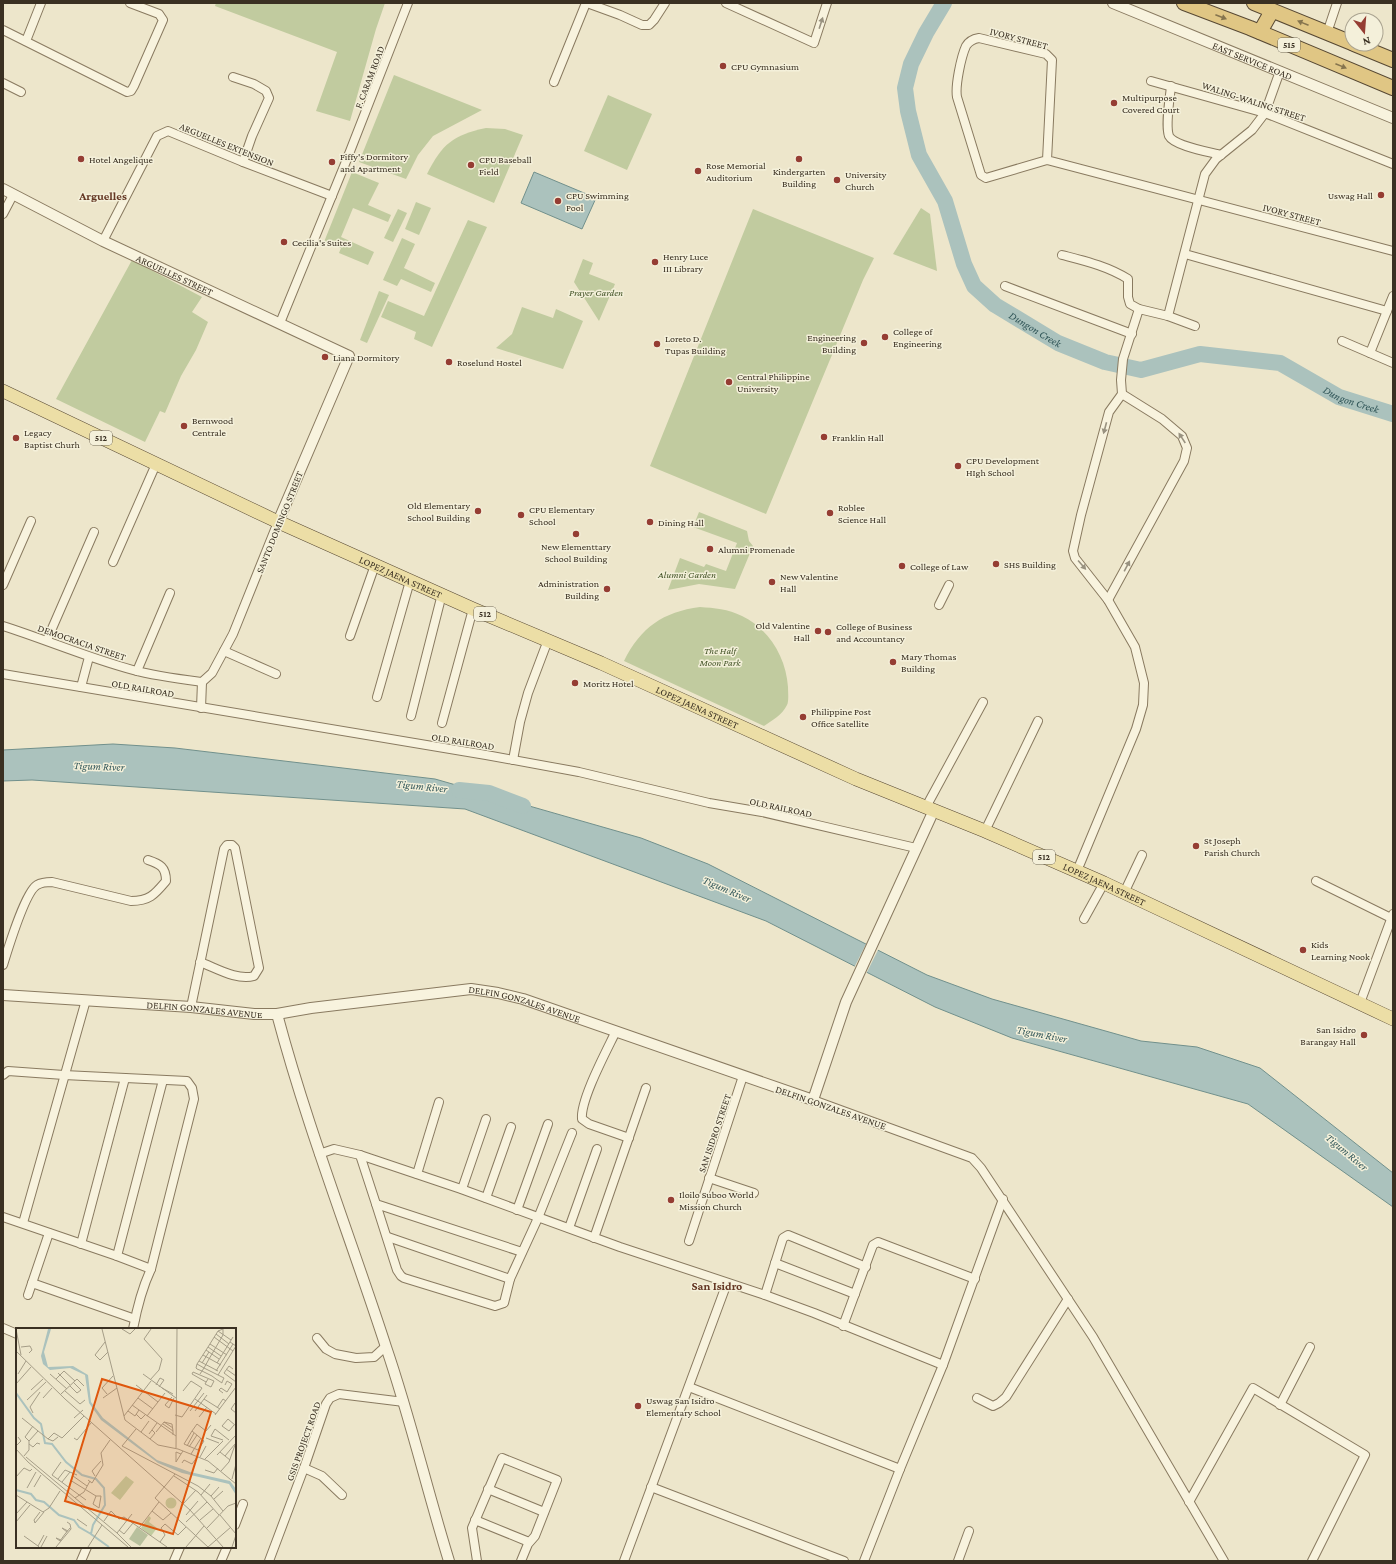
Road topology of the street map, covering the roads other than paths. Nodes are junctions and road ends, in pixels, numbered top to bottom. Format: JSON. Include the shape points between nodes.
{"nodes":[{"id":1,"x":41,"y":3,"type":"edge"},
{"id":2,"x":130,"y":3,"type":"edge"},
{"id":3,"x":408,"y":3,"type":"edge"},
{"id":4,"x":587,"y":3,"type":"edge"},
{"id":5,"x":665,"y":3,"type":"edge"},
{"id":6,"x":726,"y":3,"type":"edge"},
{"id":7,"x":827,"y":3,"type":"edge"},
{"id":8,"x":1113,"y":3,"type":"edge"},
{"id":9,"x":1184,"y":3,"type":"edge"},
{"id":10,"x":1254,"y":3,"type":"edge"},
{"id":11,"x":1337,"y":3,"type":"edge"},
{"id":12,"x":1272,"y":11,"type":"junction"},
{"id":13,"x":3,"y":30,"type":"edge"},
{"id":14,"x":1260,"y":32,"type":"junction"},
{"id":15,"x":1327,"y":33,"type":"junction"},
{"id":16,"x":1344,"y":40,"type":"edge"},
{"id":17,"x":26,"y":41,"type":"junction"},
{"id":18,"x":1373,"y":52,"type":"edge"},
{"id":19,"x":1393,"y":60,"type":"edge"},
{"id":20,"x":1280,"y":71,"type":"junction"},
{"id":21,"x":233,"y":77,"type":"dead end"},
{"id":22,"x":1152,"y":81,"type":"dead end"},
{"id":23,"x":554,"y":82,"type":"dead end"},
{"id":24,"x":3,"y":83,"type":"edge"},
{"id":25,"x":1171,"y":86,"type":"junction"},
{"id":26,"x":1393,"y":88,"type":"edge"},
{"id":27,"x":20,"y":92,"type":"dead end"},
{"id":28,"x":1266,"y":113,"type":"junction"},
{"id":29,"x":1393,"y":118,"type":"edge"},
{"id":30,"x":1221,"y":155,"type":"junction"},
{"id":31,"x":1047,"y":160,"type":"junction"},
{"id":32,"x":243,"y":162,"type":"junction"},
{"id":33,"x":1393,"y":164,"type":"edge"},
{"id":34,"x":3,"y":189,"type":"edge"},
{"id":35,"x":13,"y":194,"type":"junction"},
{"id":36,"x":332,"y":196,"type":"junction"},
{"id":37,"x":1199,"y":200,"type":"junction"},
{"id":38,"x":3,"y":214,"type":"edge"},
{"id":39,"x":103,"y":241,"type":"junction"},
{"id":40,"x":1393,"y":251,"type":"edge"},
{"id":41,"x":1185,"y":254,"type":"junction"},
{"id":42,"x":1062,"y":255,"type":"dead end"},
{"id":43,"x":1005,"y":286,"type":"dead end"},
{"id":44,"x":1393,"y":296,"type":"edge"},
{"id":45,"x":1139,"y":309,"type":"junction"},
{"id":46,"x":1387,"y":311,"type":"junction"},
{"id":47,"x":1168,"y":316,"type":"junction"},
{"id":48,"x":280,"y":323,"type":"junction"},
{"id":49,"x":1195,"y":326,"type":"dead end"},
{"id":50,"x":1132,"y":334,"type":"junction"},
{"id":51,"x":1342,"y":341,"type":"dead end"},
{"id":52,"x":1370,"y":353,"type":"junction"},
{"id":53,"x":349,"y":356,"type":"joint"},
{"id":54,"x":1393,"y":363,"type":"edge"},
{"id":55,"x":3,"y":391,"type":"edge"},
{"id":56,"x":1122,"y":394,"type":"junction"},
{"id":57,"x":156,"y":464,"type":"junction"},
{"id":58,"x":31,"y":521,"type":"dead end"},
{"id":59,"x":278,"y":522,"type":"junction"},
{"id":60,"x":94,"y":532,"type":"dead end"},
{"id":61,"x":113,"y":562,"type":"dead end"},
{"id":62,"x":375,"y":565,"type":"junction"},
{"id":63,"x":410,"y":581,"type":"junction"},
{"id":64,"x":3,"y":585,"type":"edge"},
{"id":65,"x":949,"y":585,"type":"dead end"},
{"id":66,"x":170,"y":593,"type":"dead end"},
{"id":67,"x":442,"y":594,"type":"junction"},
{"id":68,"x":1108,"y":600,"type":"junction"},
{"id":69,"x":939,"y":605,"type":"dead end"},
{"id":70,"x":473,"y":609,"type":"junction"},
{"id":71,"x":3,"y":626,"type":"edge"},
{"id":72,"x":350,"y":636,"type":"dead end"},
{"id":73,"x":47,"y":640,"type":"junction"},
{"id":74,"x":548,"y":640,"type":"junction"},
{"id":75,"x":224,"y":651,"type":"junction"},
{"id":76,"x":89,"y":657,"type":"junction"},
{"id":77,"x":137,"y":671,"type":"junction"},
{"id":78,"x":3,"y":674,"type":"edge"},
{"id":79,"x":276,"y":674,"type":"dead end"},
{"id":80,"x":202,"y":682,"type":"junction"},
{"id":81,"x":81,"y":687,"type":"junction"},
{"id":82,"x":377,"y":697,"type":"dead end"},
{"id":83,"x":983,"y":702,"type":"dead end"},
{"id":84,"x":201,"y":708,"type":"junction"},
{"id":85,"x":411,"y":716,"type":"dead end"},
{"id":86,"x":1038,"y":721,"type":"dead end"},
{"id":87,"x":442,"y":723,"type":"dead end"},
{"id":88,"x":513,"y":760,"type":"junction"},
{"id":89,"x":930,"y":809,"type":"junction"},
{"id":90,"x":985,"y":831,"type":"junction"},
{"id":91,"x":916,"y":848,"type":"junction"},
{"id":92,"x":1142,"y":855,"type":"dead end"},
{"id":93,"x":148,"y":860,"type":"dead end"},
{"id":94,"x":1077,"y":871,"type":"junction"},
{"id":95,"x":1316,"y":881,"type":"dead end"},
{"id":96,"x":1104,"y":883,"type":"junction"},
{"id":97,"x":1124,"y":893,"type":"junction"},
{"id":98,"x":1392,"y":916,"type":"edge"},
{"id":99,"x":1084,"y":919,"type":"dead end"},
{"id":100,"x":200,"y":962,"type":"junction"},
{"id":101,"x":3,"y":965,"type":"edge"},
{"id":102,"x":3,"y":995,"type":"edge"},
{"id":103,"x":86,"y":1000,"type":"junction"},
{"id":104,"x":1360,"y":1003,"type":"junction"},
{"id":105,"x":191,"y":1007,"type":"junction"},
{"id":106,"x":278,"y":1014,"type":"junction"},
{"id":107,"x":1393,"y":1019,"type":"edge"},
{"id":108,"x":616,"y":1031,"type":"junction"},
{"id":109,"x":3,"y":1075,"type":"edge"},
{"id":110,"x":64,"y":1075,"type":"junction"},
{"id":111,"x":743,"y":1076,"type":"junction"},
{"id":112,"x":125,"y":1078,"type":"junction"},
{"id":113,"x":163,"y":1080,"type":"junction"},
{"id":114,"x":646,"y":1088,"type":"dead end"},
{"id":115,"x":813,"y":1100,"type":"junction"},
{"id":116,"x":439,"y":1102,"type":"dead end"},
{"id":117,"x":486,"y":1119,"type":"dead end"},
{"id":118,"x":548,"y":1124,"type":"dead end"},
{"id":119,"x":511,"y":1127,"type":"dead end"},
{"id":120,"x":572,"y":1133,"type":"dead end"},
{"id":121,"x":629,"y":1138,"type":"junction"},
{"id":122,"x":597,"y":1150,"type":"dead end"},
{"id":123,"x":319,"y":1154,"type":"junction"},
{"id":124,"x":360,"y":1155,"type":"junction"},
{"id":125,"x":417,"y":1174,"type":"junction"},
{"id":126,"x":709,"y":1178,"type":"junction"},
{"id":127,"x":462,"y":1189,"type":"junction"},
{"id":128,"x":754,"y":1193,"type":"dead end"},
{"id":129,"x":486,"y":1198,"type":"junction"},
{"id":130,"x":1003,"y":1199,"type":"junction"},
{"id":131,"x":376,"y":1204,"type":"junction"},
{"id":132,"x":517,"y":1210,"type":"junction"},
{"id":133,"x":3,"y":1217,"type":"edge"},
{"id":134,"x":538,"y":1218,"type":"junction"},
{"id":135,"x":23,"y":1223,"type":"junction"},
{"id":136,"x":569,"y":1228,"type":"junction"},
{"id":137,"x":49,"y":1233,"type":"junction"},
{"id":138,"x":388,"y":1237,"type":"junction"},
{"id":139,"x":594,"y":1238,"type":"junction"},
{"id":140,"x":689,"y":1241,"type":"dead end"},
{"id":141,"x":81,"y":1244,"type":"junction"},
{"id":142,"x":522,"y":1252,"type":"junction"},
{"id":143,"x":117,"y":1256,"type":"junction"},
{"id":144,"x":775,"y":1263,"type":"junction"},
{"id":145,"x":866,"y":1267,"type":"junction"},
{"id":146,"x":151,"y":1269,"type":"junction"},
{"id":147,"x":510,"y":1279,"type":"junction"},
{"id":148,"x":975,"y":1279,"type":"junction"},
{"id":149,"x":32,"y":1283,"type":"junction"},
{"id":150,"x":727,"y":1283,"type":"junction"},
{"id":151,"x":855,"y":1294,"type":"junction"},
{"id":152,"x":28,"y":1295,"type":"dead end"},
{"id":153,"x":765,"y":1295,"type":"junction"},
{"id":154,"x":1068,"y":1299,"type":"junction"},
{"id":155,"x":135,"y":1319,"type":"junction"},
{"id":156,"x":843,"y":1326,"type":"junction"},
{"id":157,"x":3,"y":1328,"type":"edge"},
{"id":158,"x":132,"y":1328,"type":"edge"},
{"id":159,"x":16,"y":1334,"type":"edge"},
{"id":160,"x":317,"y":1338,"type":"dead end"},
{"id":161,"x":386,"y":1346,"type":"junction"},
{"id":162,"x":1310,"y":1347,"type":"dead end"},
{"id":163,"x":943,"y":1365,"type":"junction"},
{"id":164,"x":689,"y":1387,"type":"junction"},
{"id":165,"x":977,"y":1398,"type":"dead end"},
{"id":166,"x":404,"y":1402,"type":"junction"},
{"id":167,"x":1280,"y":1404,"type":"junction"},
{"id":168,"x":304,"y":1468,"type":"junction"},
{"id":169,"x":900,"y":1469,"type":"junction"},
{"id":170,"x":651,"y":1486,"type":"junction"},
{"id":171,"x":488,"y":1489,"type":"junction"},
{"id":172,"x":342,"y":1495,"type":"dead end"},
{"id":173,"x":1189,"y":1502,"type":"junction"},
{"id":174,"x":243,"y":1504,"type":"dead end"},
{"id":175,"x":544,"y":1512,"type":"junction"},
{"id":176,"x":475,"y":1520,"type":"junction"},
{"id":177,"x":236,"y":1522,"type":"edge"},
{"id":178,"x":969,"y":1531,"type":"dead end"},
{"id":179,"x":529,"y":1542,"type":"junction"},
{"id":180,"x":87,"y":1548,"type":"edge"},
{"id":181,"x":180,"y":1548,"type":"edge"},
{"id":182,"x":226,"y":1548,"type":"edge"},
{"id":183,"x":476,"y":1560,"type":"edge"},
{"id":184,"x":81,"y":1561,"type":"edge"},
{"id":185,"x":174,"y":1561,"type":"edge"},
{"id":186,"x":221,"y":1561,"type":"edge"},
{"id":187,"x":270,"y":1561,"type":"edge"},
{"id":188,"x":449,"y":1561,"type":"edge"},
{"id":189,"x":484,"y":1561,"type":"edge"},
{"id":190,"x":521,"y":1561,"type":"edge"},
{"id":191,"x":624,"y":1561,"type":"edge"},
{"id":192,"x":844,"y":1561,"type":"edge"},
{"id":193,"x":864,"y":1561,"type":"edge"},
{"id":194,"x":958,"y":1561,"type":"edge"},
{"id":195,"x":1224,"y":1561,"type":"edge"},
{"id":196,"x":1312,"y":1561,"type":"edge"}],
"edges":[{"from":1,"to":17,"type":"street"},
{"from":2,"to":17,"type":"street","via":[[159,14],[163,20],[131,91],[127,92]]},
{"from":3,"to":36,"type":"street","name":"F. CARAM ROAD"},
{"from":4,"to":5,"type":"street","via":[[642,25],[654,20]]},
{"from":4,"to":23,"type":"street"},
{"from":6,"to":7,"type":"street","one_way":true,"via":[[814,43]]},
{"from":8,"to":20,"type":"street","name":"EAST SERVICE ROAD"},
{"from":9,"to":14,"type":"highway","number":"515","one_way":true},
{"from":10,"to":12,"type":"highway","number":"515"},
{"from":11,"to":15,"type":"street"},
{"from":12,"to":14,"type":"highway"},
{"from":15,"to":12,"type":"highway","number":"515","one_way":true},
{"from":13,"to":17,"type":"street"},
{"from":14,"to":26,"type":"highway","number":"515","one_way":true},
{"from":15,"to":16,"type":"highway","number":"515"},
{"from":18,"to":19,"type":"highway","number":"515"},
{"from":20,"to":28,"type":"street"},
{"from":20,"to":29,"type":"street","name":"EAST SERVICE ROAD"},
{"from":21,"to":32,"type":"street","via":[[266,91],[269,98]]},
{"from":22,"to":25,"type":"street","name":"WALING-WALING STREET"},
{"from":24,"to":27,"type":"street"},
{"from":25,"to":28,"type":"street","name":"WALING-WALING STREET"},
{"from":25,"to":30,"type":"street","via":[[1168,127],[1172,140]]},
{"from":28,"to":30,"type":"street","via":[[1252,130]]},
{"from":28,"to":33,"type":"street","name":"WALING-WALING STREET"},
{"from":30,"to":37,"type":"street","via":[[1205,174]]},
{"from":31,"to":31,"type":"street","name":"IVORY STREET","via":[[986,178],[982,175],[956,88],[966,46],[971,40],[978,38],[1039,52],[1052,60]]},
{"from":31,"to":37,"type":"street","name":"IVORY STREET"},
{"from":32,"to":36,"type":"street","name":"ARGUELLES EXTENSION"},
{"from":32,"to":39,"type":"street","name":"ARGUELLES EXTENSION","via":[[168,131],[157,136]]},
{"from":34,"to":35,"type":"street","name":"ARGUELLES STREET"},
{"from":35,"to":38,"type":"street"},
{"from":35,"to":39,"type":"street","name":"ARGUELLES STREET"},
{"from":36,"to":48,"type":"street"},
{"from":37,"to":40,"type":"street","name":"IVORY STREET"},
{"from":37,"to":41,"type":"street"},
{"from":39,"to":48,"type":"street","name":"ARGUELLES STREET"},
{"from":41,"to":46,"type":"street"},
{"from":41,"to":47,"type":"street"},
{"from":42,"to":45,"type":"street","via":[[1092,262],[1128,279],[1130,304]]},
{"from":43,"to":50,"type":"street"},
{"from":44,"to":46,"type":"street"},
{"from":45,"to":47,"type":"street"},
{"from":45,"to":50,"type":"street"},
{"from":46,"to":52,"type":"street"},
{"from":47,"to":49,"type":"street"},
{"from":48,"to":53,"type":"street","name":"ARGUELLES STREET"},
{"from":50,"to":56,"type":"street","via":[[1123,359]]},
{"from":51,"to":52,"type":"street"},
{"from":52,"to":54,"type":"street"},
{"from":53,"to":59,"type":"street","name":"SANTO DOMINGO STREET"},
{"from":55,"to":57,"type":"main road","name":"LOPEZ JAENA STREET","number":"512"},
{"from":56,"to":68,"type":"street","one_way":true,"via":[[1109,412],[1073,551],[1075,558]]},
{"from":68,"to":56,"type":"street","one_way":true,"via":[[1184,461],[1187,448],[1182,436],[1162,419]]},
{"from":57,"to":59,"type":"main road","name":"LOPEZ JAENA STREET","number":"512"},
{"from":57,"to":61,"type":"street"},
{"from":58,"to":64,"type":"street"},
{"from":59,"to":62,"type":"main road","name":"LOPEZ JAENA STREET","number":"512"},
{"from":59,"to":75,"type":"street","name":"SANTO DOMINGO STREET"},
{"from":60,"to":73,"type":"street"},
{"from":62,"to":63,"type":"main road","name":"LOPEZ JAENA STREET","number":"512"},
{"from":62,"to":72,"type":"street"},
{"from":63,"to":67,"type":"main road","name":"LOPEZ JAENA STREET","number":"512"},
{"from":63,"to":82,"type":"street"},
{"from":65,"to":69,"type":"street"},
{"from":66,"to":77,"type":"street"},
{"from":67,"to":70,"type":"main road","name":"LOPEZ JAENA STREET","number":"512"},
{"from":67,"to":85,"type":"street"},
{"from":68,"to":94,"type":"street","via":[[1134,648],[1144,683],[1143,705],[1136,729]]},
{"from":70,"to":74,"type":"main road","name":"LOPEZ JAENA STREET","number":"512"},
{"from":70,"to":87,"type":"street"},
{"from":71,"to":73,"type":"street","name":"DEMOCRACIA STREET"},
{"from":73,"to":76,"type":"street","name":"DEMOCRACIA STREET"},
{"from":74,"to":88,"type":"street","via":[[528,693]]},
{"from":74,"to":89,"type":"main road","name":"LOPEZ JAENA STREET","number":"512","via":[[856,779]]},
{"from":75,"to":79,"type":"street"},
{"from":75,"to":80,"type":"street","name":"SANTO DOMINGO STREET","via":[[212,673]]},
{"from":76,"to":77,"type":"street","name":"DEMOCRACIA STREET"},
{"from":76,"to":81,"type":"street"},
{"from":77,"to":80,"type":"street","name":"DEMOCRACIA STREET"},
{"from":78,"to":81,"type":"street","name":"OLD RAILROAD"},
{"from":80,"to":84,"type":"street"},
{"from":81,"to":84,"type":"street","name":"OLD RAILROAD"},
{"from":83,"to":89,"type":"street"},
{"from":84,"to":88,"type":"street","name":"OLD RAILROAD"},
{"from":86,"to":90,"type":"street"},
{"from":88,"to":91,"type":"street","name":"OLD RAILROAD","via":[[579,772]]},
{"from":89,"to":90,"type":"main road","name":"LOPEZ JAENA STREET","number":"512"},
{"from":89,"to":91,"type":"street"},
{"from":90,"to":94,"type":"main road","name":"LOPEZ JAENA STREET","number":"512"},
{"from":91,"to":115,"type":"street","via":[[846,1002]]},
{"from":92,"to":97,"type":"street"},
{"from":93,"to":101,"type":"street","via":[[160,864],[165,869],[166,881],[150,898],[140,901],[52,882],[37,885],[24,908]]},
{"from":94,"to":96,"type":"main road","name":"LOPEZ JAENA STREET","number":"512"},
{"from":95,"to":98,"type":"street"},
{"from":96,"to":97,"type":"main road","name":"LOPEZ JAENA STREET","number":"512"},
{"from":96,"to":99,"type":"street"},
{"from":97,"to":104,"type":"main road","name":"LOPEZ JAENA STREET","number":"512"},
{"from":98,"to":104,"type":"street"},
{"from":100,"to":100,"type":"street","via":[[224,849],[232,845],[235,848],[259,968],[254,976],[249,978]]},
{"from":100,"to":105,"type":"street"},
{"from":102,"to":103,"type":"street","name":"DELFIN GONZALES AVENUE"},
{"from":103,"to":105,"type":"street","name":"DELFIN GONZALES AVENUE"},
{"from":103,"to":110,"type":"street"},
{"from":104,"to":107,"type":"main road","name":"LOPEZ JAENA STREET","number":"512"},
{"from":105,"to":106,"type":"street","name":"DELFIN GONZALES AVENUE","via":[[233,1013]]},
{"from":106,"to":108,"type":"street","name":"DELFIN GONZALES AVENUE","via":[[471,989],[524,999]]},
{"from":106,"to":123,"type":"street"},
{"from":108,"to":111,"type":"street","name":"DELFIN GONZALES AVENUE"},
{"from":108,"to":121,"type":"street","via":[[581,1112],[582,1119],[589,1124]]},
{"from":109,"to":110,"type":"street","via":[[8,1071]]},
{"from":110,"to":112,"type":"street"},
{"from":110,"to":135,"type":"street"},
{"from":111,"to":115,"type":"street","name":"DELFIN GONZALES AVENUE"},
{"from":111,"to":126,"type":"street","name":"SAN ISIDRO STREET"},
{"from":112,"to":113,"type":"street"},
{"from":112,"to":141,"type":"street"},
{"from":113,"to":143,"type":"street"},
{"from":113,"to":146,"type":"street","via":[[187,1081],[192,1088],[194,1099]]},
{"from":114,"to":121,"type":"street"},
{"from":115,"to":130,"type":"street","name":"DELFIN GONZALES AVENUE","via":[[972,1158]]},
{"from":116,"to":125,"type":"street"},
{"from":117,"to":127,"type":"street"},
{"from":118,"to":132,"type":"street"},
{"from":119,"to":129,"type":"street"},
{"from":120,"to":134,"type":"street"},
{"from":121,"to":139,"type":"street"},
{"from":122,"to":136,"type":"street"},
{"from":123,"to":124,"type":"street","via":[[334,1149]]},
{"from":123,"to":161,"type":"street"},
{"from":124,"to":125,"type":"street"},
{"from":124,"to":131,"type":"street"},
{"from":125,"to":127,"type":"street"},
{"from":126,"to":128,"type":"street"},
{"from":126,"to":140,"type":"street","name":"SAN ISIDRO STREET"},
{"from":127,"to":129,"type":"street"},
{"from":129,"to":132,"type":"street"},
{"from":130,"to":148,"type":"street"},
{"from":130,"to":154,"type":"street","name":"DELFIN GONZALES AVENUE"},
{"from":131,"to":138,"type":"street"},
{"from":131,"to":142,"type":"street"},
{"from":132,"to":134,"type":"street"},
{"from":133,"to":135,"type":"street"},
{"from":134,"to":136,"type":"street"},
{"from":134,"to":142,"type":"street"},
{"from":135,"to":137,"type":"street"},
{"from":136,"to":139,"type":"street"},
{"from":137,"to":141,"type":"street"},
{"from":137,"to":149,"type":"street"},
{"from":138,"to":147,"type":"street"},
{"from":138,"to":147,"type":"street","via":[[397,1270],[404,1278],[495,1306],[504,1303]]},
{"from":139,"to":150,"type":"street"},
{"from":141,"to":143,"type":"street"},
{"from":142,"to":147,"type":"street"},
{"from":143,"to":146,"type":"street"},
{"from":144,"to":145,"type":"street","via":[[783,1238],[788,1235]]},
{"from":144,"to":151,"type":"street"},
{"from":144,"to":153,"type":"street"},
{"from":145,"to":148,"type":"street","via":[[873,1246],[878,1242]]},
{"from":145,"to":151,"type":"street"},
{"from":146,"to":155,"type":"street","via":[[143,1285]]},
{"from":148,"to":163,"type":"street"},
{"from":149,"to":152,"type":"street"},
{"from":149,"to":155,"type":"street"},
{"from":150,"to":153,"type":"street"},
{"from":150,"to":164,"type":"street"},
{"from":151,"to":156,"type":"street"},
{"from":153,"to":156,"type":"street"},
{"from":154,"to":165,"type":"street","via":[[1006,1397],[993,1406]]},
{"from":154,"to":173,"type":"street","name":"DELFIN GONZALES AVENUE","via":[[1093,1337]]},
{"from":155,"to":158,"type":"street"},
{"from":156,"to":163,"type":"street"},
{"from":157,"to":159,"type":"street"},
{"from":160,"to":161,"type":"street","via":[[326,1349],[335,1354],[356,1358],[374,1357]]},
{"from":161,"to":166,"type":"street"},
{"from":162,"to":167,"type":"street"},
{"from":163,"to":169,"type":"street"},
{"from":164,"to":169,"type":"street"},
{"from":164,"to":170,"type":"street"},
{"from":166,"to":168,"type":"street","name":"GSIS PROJECT ROAD","via":[[339,1394],[330,1398]]},
{"from":166,"to":188,"type":"street"},
{"from":167,"to":173,"type":"street","via":[[1253,1388]]},
{"from":167,"to":196,"type":"street","via":[[1365,1454]]},
{"from":168,"to":172,"type":"street","via":[[322,1476]]},
{"from":168,"to":187,"type":"street","name":"GSIS PROJECT ROAD"},
{"from":169,"to":193,"type":"street"},
{"from":170,"to":191,"type":"street"},
{"from":170,"to":192,"type":"street"},
{"from":171,"to":175,"type":"street"},
{"from":171,"to":175,"type":"street","via":[[502,1458],[557,1480]]},
{"from":171,"to":176,"type":"street"},
{"from":173,"to":195,"type":"street","name":"DELFIN GONZALES AVENUE"},
{"from":174,"to":177,"type":"street"},
{"from":175,"to":179,"type":"street"},
{"from":176,"to":179,"type":"street"},
{"from":176,"to":183,"type":"street","via":[[472,1528]]},
{"from":178,"to":194,"type":"street"},
{"from":179,"to":190,"type":"street"},
{"from":180,"to":184,"type":"street"},
{"from":181,"to":185,"type":"street"},
{"from":182,"to":186,"type":"street"},
{"from":183,"to":189,"type":"street"}]}
